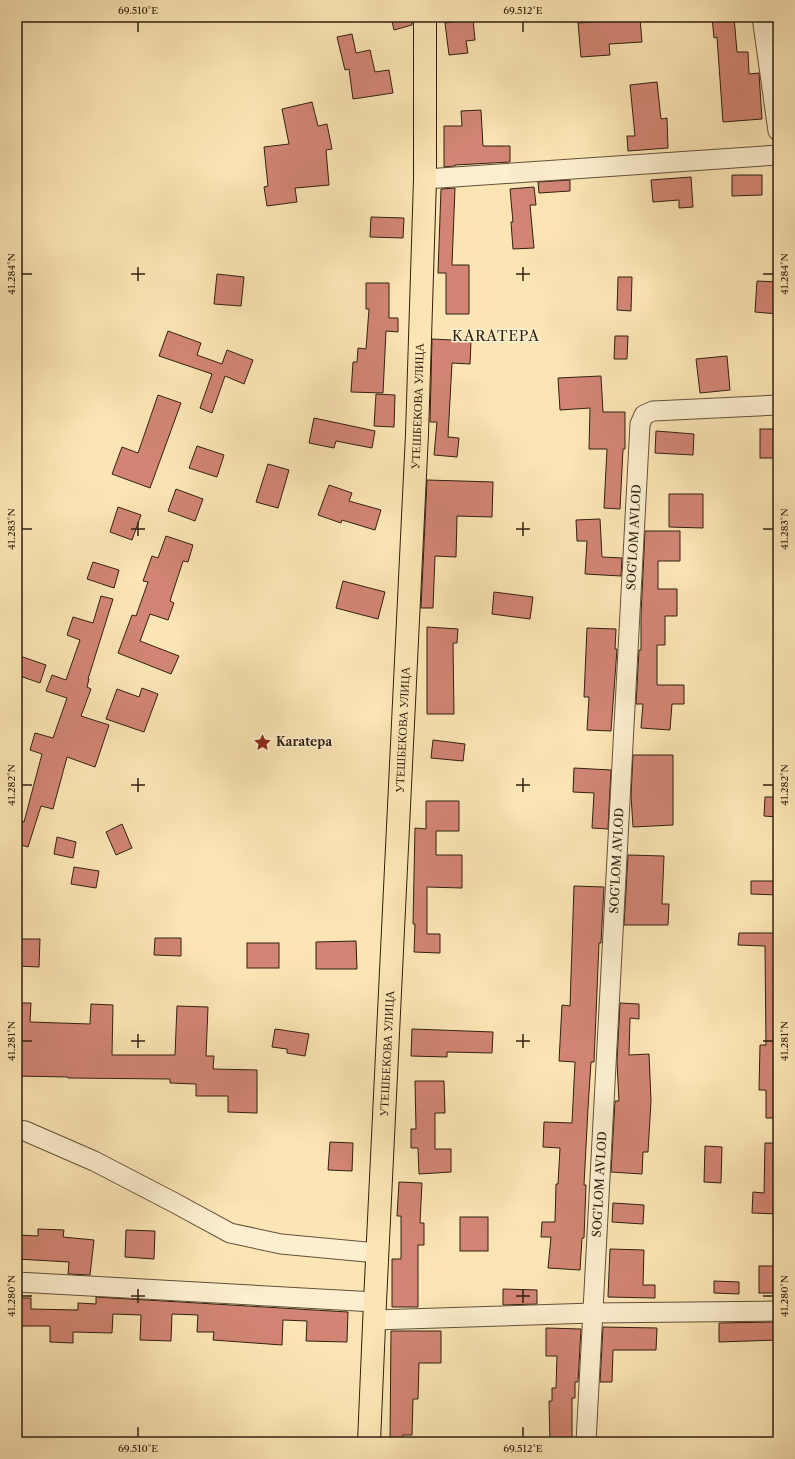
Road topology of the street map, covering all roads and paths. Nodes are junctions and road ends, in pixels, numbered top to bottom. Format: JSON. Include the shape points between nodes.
{"nodes":[{"id":1,"x":425,"y":17,"type":"edge"},
{"id":2,"x":762,"y":17,"type":"edge"},
{"id":3,"x":778,"y":131,"type":"edge"},
{"id":4,"x":778,"y":155,"type":"edge"},
{"id":5,"x":425,"y":179,"type":"junction"},
{"id":6,"x":778,"y":405,"type":"edge"},
{"id":7,"x":17,"y":1130,"type":"edge"},
{"id":8,"x":377,"y":1253,"type":"junction"},
{"id":9,"x":17,"y":1282,"type":"edge"},
{"id":10,"x":374,"y":1311,"type":"junction"},
{"id":11,"x":778,"y":1312,"type":"edge"},
{"id":12,"x":593,"y":1314,"type":"junction"},
{"id":13,"x":369,"y":1442,"type":"edge"},
{"id":14,"x":586,"y":1442,"type":"edge"}],
"edges":[{"from":1,"to":5,"type":"main road","name":"УТЕШБЕКОВА УЛИЦА"},
{"from":2,"to":3,"type":"street"},
{"from":4,"to":5,"type":"street"},
{"from":5,"to":8,"type":"main road","name":"УТЕШБЕКОВА УЛИЦА","via":[[417,450]]},
{"from":6,"to":12,"type":"street","name":"SOG'LOM AVLOD","via":[[653,411],[644,415],[640,424]]},
{"from":7,"to":8,"type":"street","via":[[25,1131],[94,1161],[230,1234],[281,1244]]},
{"from":8,"to":10,"type":"main road","name":"УТЕШБЕКОВА УЛИЦА"},
{"from":9,"to":10,"type":"street"},
{"from":10,"to":12,"type":"street"},
{"from":10,"to":13,"type":"main road","name":"УТЕШБЕКОВА УЛИЦА"},
{"from":11,"to":12,"type":"street"},
{"from":12,"to":14,"type":"street","name":"SOG'LOM AVLOD"}]}
